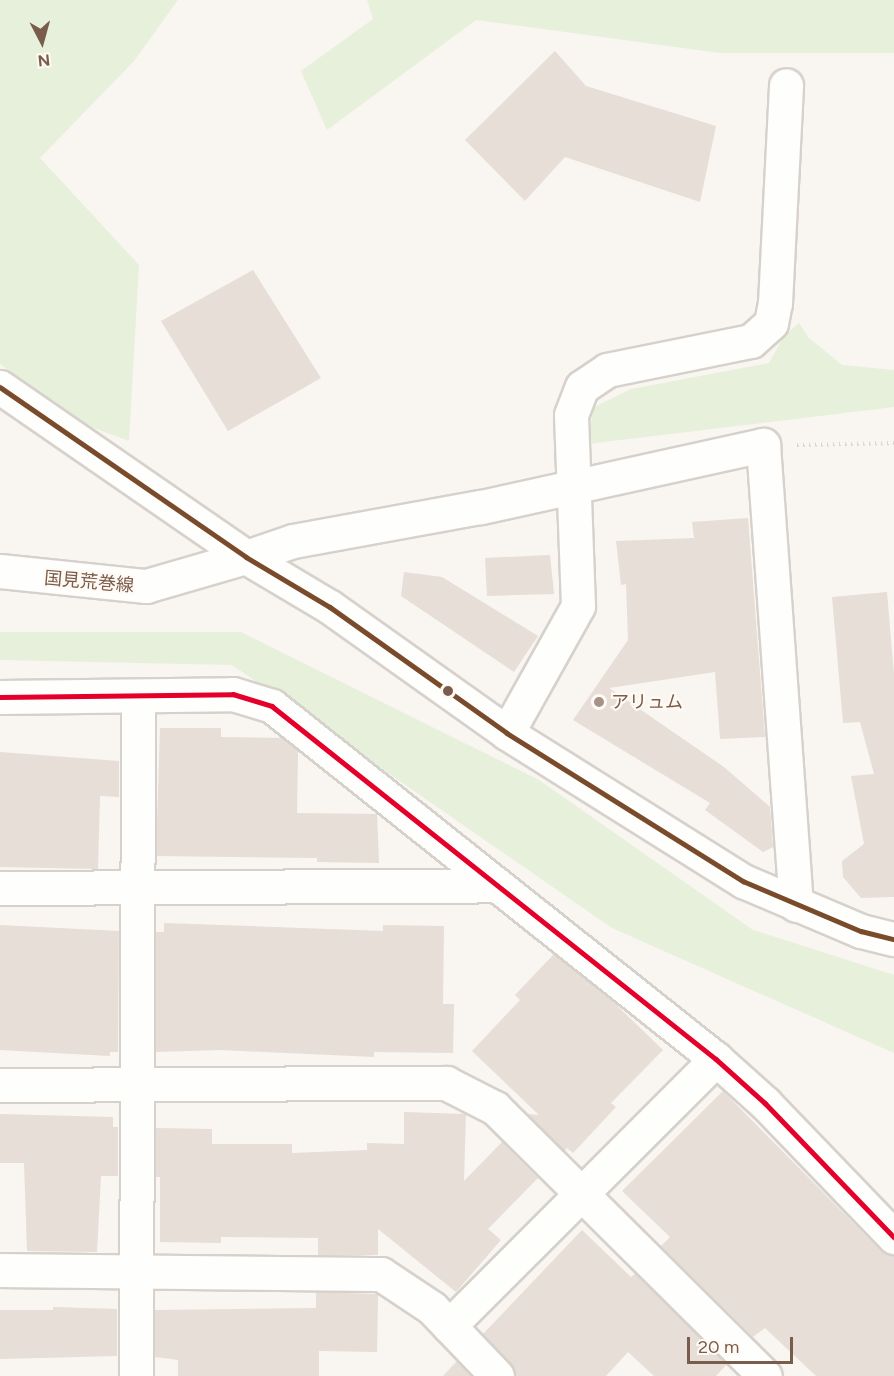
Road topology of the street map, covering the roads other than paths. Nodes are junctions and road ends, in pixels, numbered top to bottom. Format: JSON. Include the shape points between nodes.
{"nodes":[{"id":1,"x":786,"y":85,"type":"dead end"},
{"id":2,"x":0,"y":387,"type":"edge"},
{"id":3,"x":573,"y":487,"type":"junction"},
{"id":4,"x":246,"y":557,"type":"junction"},
{"id":5,"x":0,"y":571,"type":"edge"},
{"id":6,"x":0,"y":697,"type":"edge"},
{"id":7,"x":138,"y":697,"type":"junction"},
{"id":8,"x":507,"y":733,"type":"junction"},
{"id":9,"x":495,"y":885,"type":"junction"},
{"id":10,"x":0,"y":888,"type":"edge"},
{"id":11,"x":136,"y":888,"type":"junction"},
{"id":12,"x":796,"y":906,"type":"junction"},
{"id":13,"x":894,"y":939,"type":"edge"},
{"id":14,"x":716,"y":1059,"type":"junction"},
{"id":15,"x":0,"y":1085,"type":"edge"},
{"id":16,"x":136,"y":1085,"type":"junction"},
{"id":17,"x":583,"y":1193,"type":"junction"},
{"id":18,"x":894,"y":1236,"type":"edge"},
{"id":19,"x":136,"y":1269,"type":"junction"},
{"id":20,"x":0,"y":1270,"type":"edge"},
{"id":21,"x":449,"y":1326,"type":"junction"},
{"id":22,"x":136,"y":1376,"type":"edge"},
{"id":23,"x":497,"y":1376,"type":"edge"},
{"id":24,"x":765,"y":1376,"type":"edge"}],
"edges":[{"from":1,"to":3,"type":"street","via":[[776,303],[771,323],[751,341],[607,370],[582,387],[571,414]]},
{"from":2,"to":4,"type":"street"},
{"from":3,"to":4,"type":"street","name":"国見荒巻線","via":[[293,541]]},
{"from":3,"to":8,"type":"street","via":[[578,606]]},
{"from":3,"to":12,"type":"street","name":"国見荒巻線","via":[[763,446]]},
{"from":4,"to":5,"type":"street","name":"国見荒巻線","via":[[146,586]]},
{"from":4,"to":8,"type":"street","via":[[330,607]]},
{"from":6,"to":7,"type":"street"},
{"from":7,"to":9,"type":"street","via":[[233,694],[272,706]]},
{"from":7,"to":11,"type":"street"},
{"from":8,"to":12,"type":"street","via":[[743,881]]},
{"from":9,"to":11,"type":"street"},
{"from":9,"to":14,"type":"street"},
{"from":10,"to":11,"type":"street"},
{"from":11,"to":16,"type":"street"},
{"from":12,"to":13,"type":"street"},
{"from":14,"to":17,"type":"street"},
{"from":14,"to":18,"type":"street","via":[[765,1103]]},
{"from":15,"to":16,"type":"street"},
{"from":16,"to":17,"type":"street","via":[[446,1083],[495,1108]]},
{"from":16,"to":19,"type":"street"},
{"from":17,"to":21,"type":"street"},
{"from":17,"to":24,"type":"street"},
{"from":19,"to":20,"type":"street"},
{"from":19,"to":21,"type":"street","via":[[381,1274],[432,1308]]},
{"from":19,"to":22,"type":"street"},
{"from":21,"to":23,"type":"street"}]}
